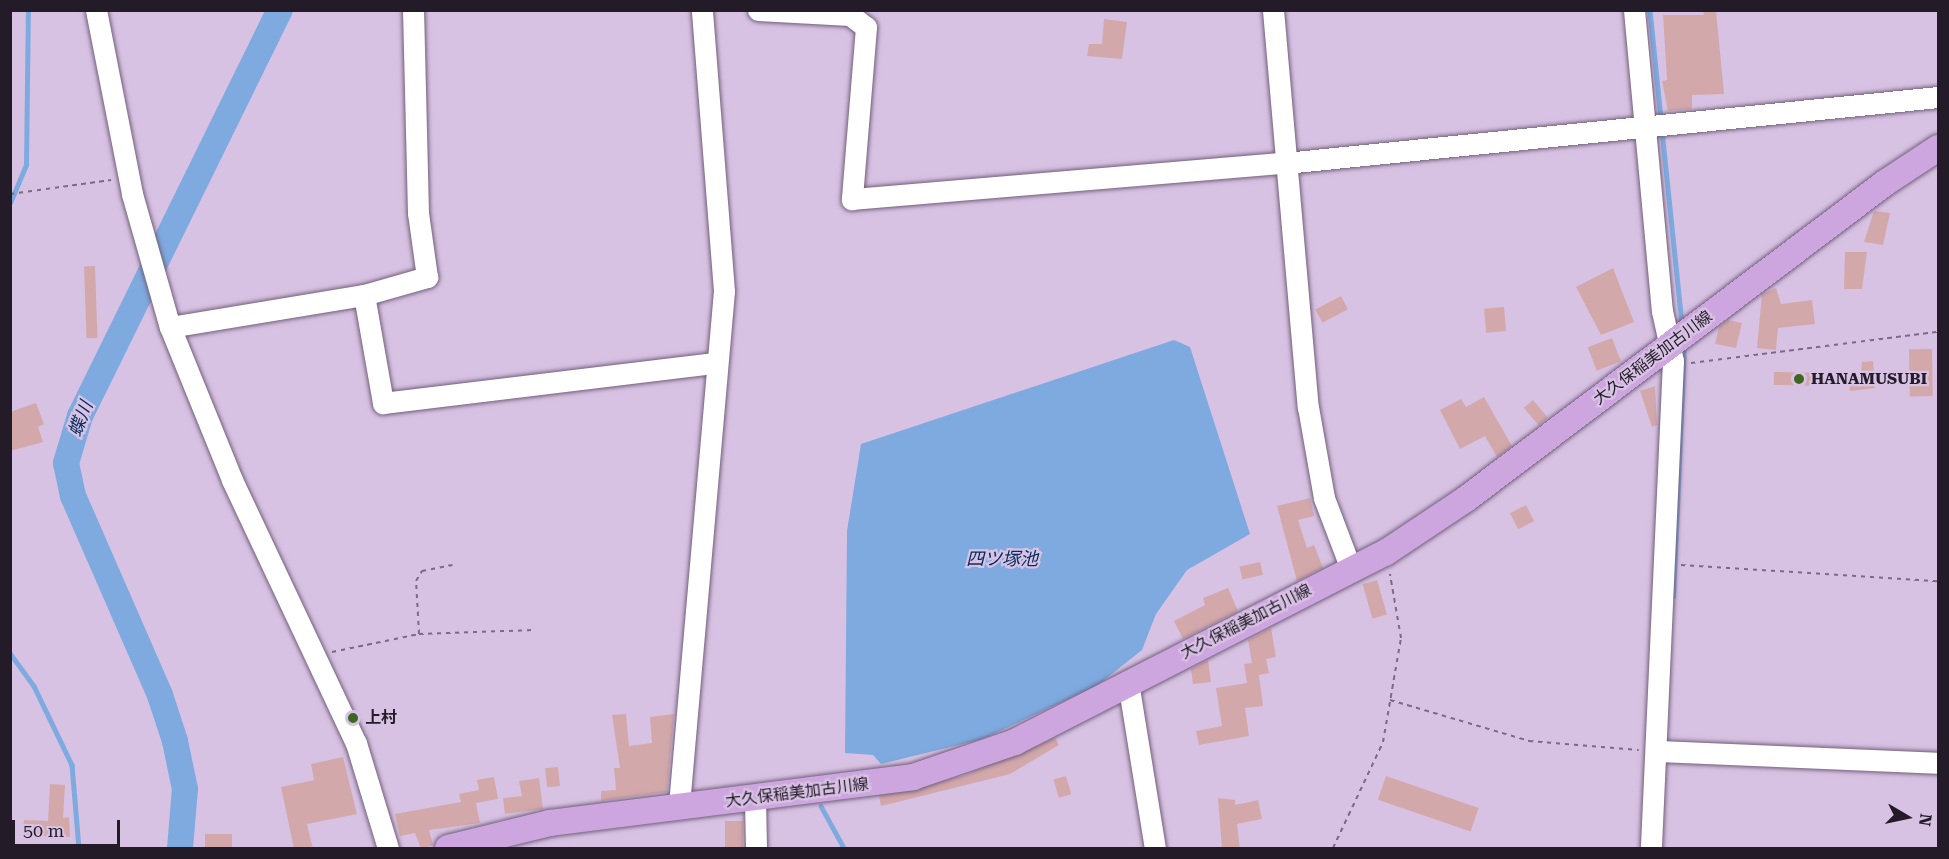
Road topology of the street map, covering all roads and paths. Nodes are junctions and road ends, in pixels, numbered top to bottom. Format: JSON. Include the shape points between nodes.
{"nodes":[{"id":1,"x":96,"y":10,"type":"edge"},
{"id":2,"x":414,"y":10,"type":"edge"},
{"id":3,"x":702,"y":10,"type":"edge"},
{"id":4,"x":758,"y":10,"type":"edge"},
{"id":5,"x":1273,"y":10,"type":"edge"},
{"id":6,"x":1634,"y":10,"type":"edge"},
{"id":7,"x":1938,"y":97,"type":"edge"},
{"id":8,"x":1645,"y":126,"type":"junction"},
{"id":9,"x":1938,"y":148,"type":"edge"},
{"id":10,"x":1285,"y":164,"type":"junction"},
{"id":11,"x":129,"y":178,"type":"junction"},
{"id":12,"x":10,"y":194,"type":"edge"},
{"id":13,"x":364,"y":295,"type":"junction"},
{"id":14,"x":170,"y":327,"type":"junction"},
{"id":15,"x":1938,"y":332,"type":"edge"},
{"id":16,"x":1672,"y":353,"type":"junction"},
{"id":17,"x":715,"y":363,"type":"junction"},
{"id":18,"x":1384,"y":553,"type":"junction"},
{"id":19,"x":1663,"y":564,"type":"junction"},
{"id":20,"x":452,"y":566,"type":"dead end"},
{"id":21,"x":1351,"y":568,"type":"junction"},
{"id":22,"x":1938,"y":581,"type":"edge"},
{"id":23,"x":534,"y":630,"type":"dead end"},
{"id":24,"x":419,"y":634,"type":"junction"},
{"id":25,"x":315,"y":655,"type":"junction"},
{"id":26,"x":1128,"y":682,"type":"junction"},
{"id":27,"x":1389,"y":700,"type":"junction"},
{"id":28,"x":1656,"y":751,"type":"junction"},
{"id":29,"x":1938,"y":763,"type":"edge"},
{"id":30,"x":755,"y":800,"type":"junction"},
{"id":31,"x":679,"y":805,"type":"junction"},
{"id":32,"x":388,"y":849,"type":"edge"},
{"id":33,"x":448,"y":849,"type":"edge"},
{"id":34,"x":756,"y":849,"type":"edge"},
{"id":35,"x":1155,"y":849,"type":"edge"},
{"id":36,"x":1333,"y":849,"type":"edge"},
{"id":37,"x":1651,"y":849,"type":"edge"}],
"edges":[{"from":1,"to":11,"type":"street"},
{"from":2,"to":13,"type":"street","via":[[418,213],[427,277]]},
{"from":3,"to":17,"type":"street","via":[[724,291]]},
{"from":4,"to":10,"type":"street","via":[[850,15],[866,27],[852,198]]},
{"from":5,"to":10,"type":"street"},
{"from":6,"to":8,"type":"street"},
{"from":7,"to":8,"type":"street"},
{"from":8,"to":10,"type":"street"},
{"from":8,"to":16,"type":"street","via":[[1662,311]]},
{"from":9,"to":16,"type":"main road","name":"大久保稲美加古川線"},
{"from":10,"to":21,"type":"street","via":[[1308,407],[1324,498]]},
{"from":11,"to":12,"type":"path"},
{"from":11,"to":14,"type":"street"},
{"from":13,"to":14,"type":"street"},
{"from":13,"to":17,"type":"street","via":[[383,403]]},
{"from":14,"to":25,"type":"street","via":[[232,480]]},
{"from":15,"to":16,"type":"path","via":[[1721,362]]},
{"from":16,"to":18,"type":"main road","name":"大久保稲美加古川線"},
{"from":16,"to":19,"type":"street"},
{"from":17,"to":31,"type":"street"},
{"from":18,"to":21,"type":"main road","name":"大久保稲美加古川線"},
{"from":18,"to":27,"type":"path","via":[[1401,638]]},
{"from":19,"to":22,"type":"path"},
{"from":19,"to":28,"type":"street"},
{"from":20,"to":24,"type":"path","via":[[422,571],[416,581]]},
{"from":21,"to":26,"type":"main road","name":"大久保稲美加古川線"},
{"from":23,"to":24,"type":"path"},
{"from":24,"to":25,"type":"path"},
{"from":25,"to":32,"type":"street","via":[[356,742]]},
{"from":26,"to":30,"type":"main road","name":"大久保稲美加古川線","via":[[966,762],[913,777]]},
{"from":26,"to":35,"type":"street"},
{"from":27,"to":28,"type":"path","via":[[1529,741]]},
{"from":27,"to":36,"type":"path","via":[[1383,742]]},
{"from":28,"to":29,"type":"street"},
{"from":28,"to":37,"type":"street"},
{"from":30,"to":31,"type":"main road","name":"大久保稲美加古川線"},
{"from":30,"to":34,"type":"street"},
{"from":31,"to":33,"type":"main road","name":"大久保稲美加古川線","via":[[550,823]]}]}
